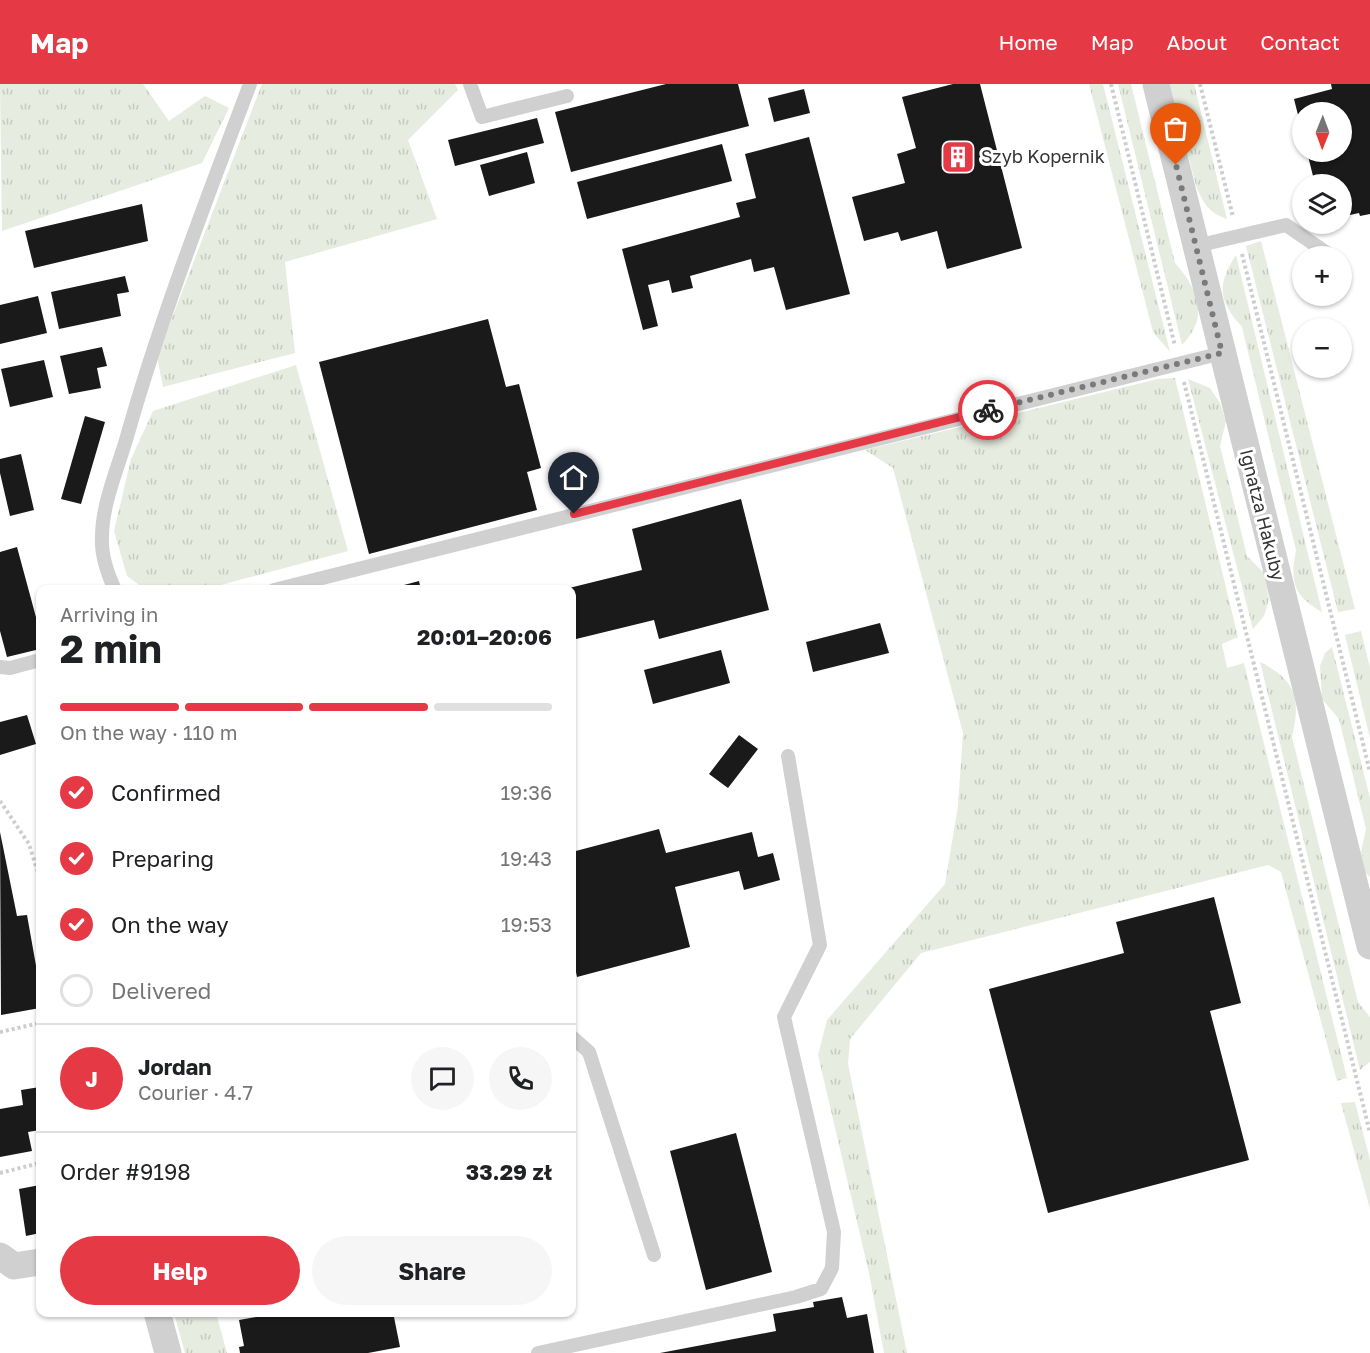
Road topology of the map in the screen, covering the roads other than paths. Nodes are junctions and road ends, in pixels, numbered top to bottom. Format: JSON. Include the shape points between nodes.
{"nodes":[{"id":1,"x":250,"y":84,"type":"edge"},
{"id":2,"x":470,"y":84,"type":"edge"},
{"id":3,"x":1156,"y":84,"type":"edge"},
{"id":4,"x":567,"y":96,"type":"dead end"},
{"id":5,"x":1196,"y":246,"type":"junction"},
{"id":6,"x":1317,"y":246,"type":"edge"},
{"id":7,"x":1222,"y":353,"type":"junction"},
{"id":8,"x":113,"y":585,"type":"edge"},
{"id":9,"x":294,"y":585,"type":"edge"},
{"id":10,"x":36,"y":661,"type":"edge"},
{"id":11,"x":0,"y":667,"type":"edge"},
{"id":12,"x":788,"y":756,"type":"dead end"},
{"id":13,"x":1368,"y":929,"type":"edge"},
{"id":14,"x":576,"y":1041,"type":"edge"},
{"id":15,"x":654,"y":1255,"type":"dead end"},
{"id":16,"x":0,"y":1256,"type":"edge"},
{"id":17,"x":36,"y":1263,"type":"edge"},
{"id":18,"x":158,"y":1317,"type":"edge"},
{"id":19,"x":168,"y":1353,"type":"edge"},
{"id":20,"x":538,"y":1353,"type":"edge"}],
"edges":[{"from":1,"to":8,"type":"lane","via":[[138,399],[107,505],[102,537]]},
{"from":2,"to":4,"type":"lane","via":[[482,117]]},
{"from":3,"to":5,"type":"street","name":"Ignatza Hakuby"},
{"from":5,"to":6,"type":"lane","via":[[1286,225]]},
{"from":5,"to":7,"type":"street","name":"Ignatza Hakuby"},
{"from":7,"to":9,"type":"lane"},
{"from":7,"to":13,"type":"street","name":"Ignatza Hakuby"},
{"from":10,"to":11,"type":"lane"},
{"from":12,"to":20,"type":"lane","via":[[820,945],[784,1017],[834,1232],[831,1268],[821,1289],[796,1298]]},
{"from":14,"to":15,"type":"lane","via":[[589,1052]]},
{"from":16,"to":17,"type":"street","via":[[15,1266]]},
{"from":18,"to":19,"type":"street"}]}
